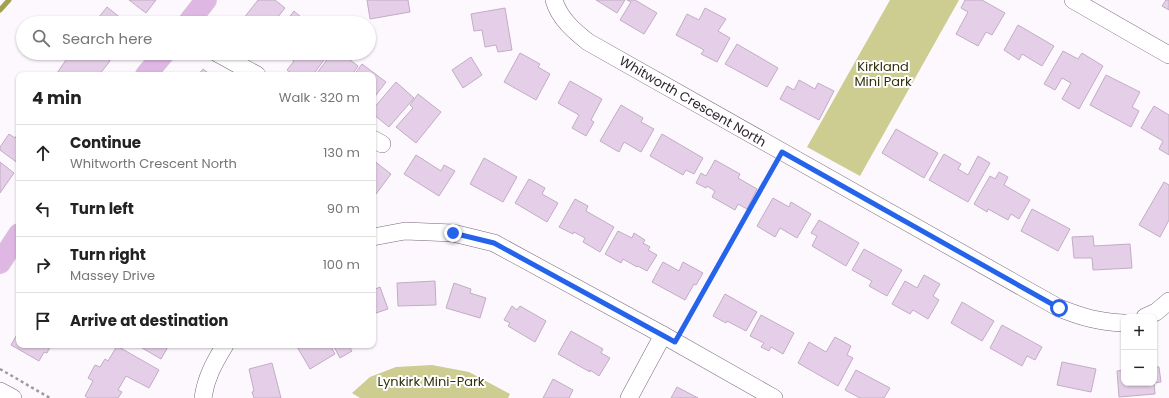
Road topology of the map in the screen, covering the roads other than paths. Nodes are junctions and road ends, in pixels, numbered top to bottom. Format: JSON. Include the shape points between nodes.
{"nodes":[{"id":1,"x":206,"y":0,"type":"edge"},
{"id":2,"x":554,"y":0,"type":"edge"},
{"id":3,"x":1073,"y":0,"type":"edge"},
{"id":4,"x":193,"y":16,"type":"edge"},
{"id":5,"x":1169,"y":54,"type":"edge"},
{"id":6,"x":158,"y":60,"type":"edge"},
{"id":7,"x":230,"y":60,"type":"edge"},
{"id":8,"x":148,"y":72,"type":"edge"},
{"id":9,"x":252,"y":72,"type":"edge"},
{"id":10,"x":376,"y":236,"type":"edge"},
{"id":11,"x":16,"y":239,"type":"edge"},
{"id":12,"x":0,"y":263,"type":"edge"},
{"id":13,"x":1169,"y":301,"type":"edge"},
{"id":14,"x":1152,"y":314,"type":"edge"},
{"id":15,"x":1121,"y":323,"type":"edge"},
{"id":16,"x":669,"y":338,"type":"junction"},
{"id":17,"x":223,"y":348,"type":"edge"},
{"id":18,"x":0,"y":390,"type":"edge"},
{"id":19,"x":13,"y":398,"type":"edge"},
{"id":20,"x":203,"y":398,"type":"edge"},
{"id":21,"x":629,"y":398,"type":"edge"},
{"id":22,"x":774,"y":398,"type":"edge"}],
"edges":[{"from":1,"to":4,"type":"main road"},
{"from":2,"to":15,"type":"street","name":"Whitworth Crescent North","via":[[568,25],[588,42],[1059,308],[1091,320]]},
{"from":3,"to":5,"type":"street"},
{"from":6,"to":8,"type":"main road"},
{"from":7,"to":9,"type":"street"},
{"from":10,"to":16,"type":"street","via":[[406,231],[453,233],[494,243]]},
{"from":11,"to":12,"type":"main road"},
{"from":13,"to":14,"type":"street"},
{"from":16,"to":21,"type":"street"},
{"from":16,"to":22,"type":"street"},
{"from":17,"to":20,"type":"street","via":[[209,372]]},
{"from":18,"to":19,"type":"street"}]}
